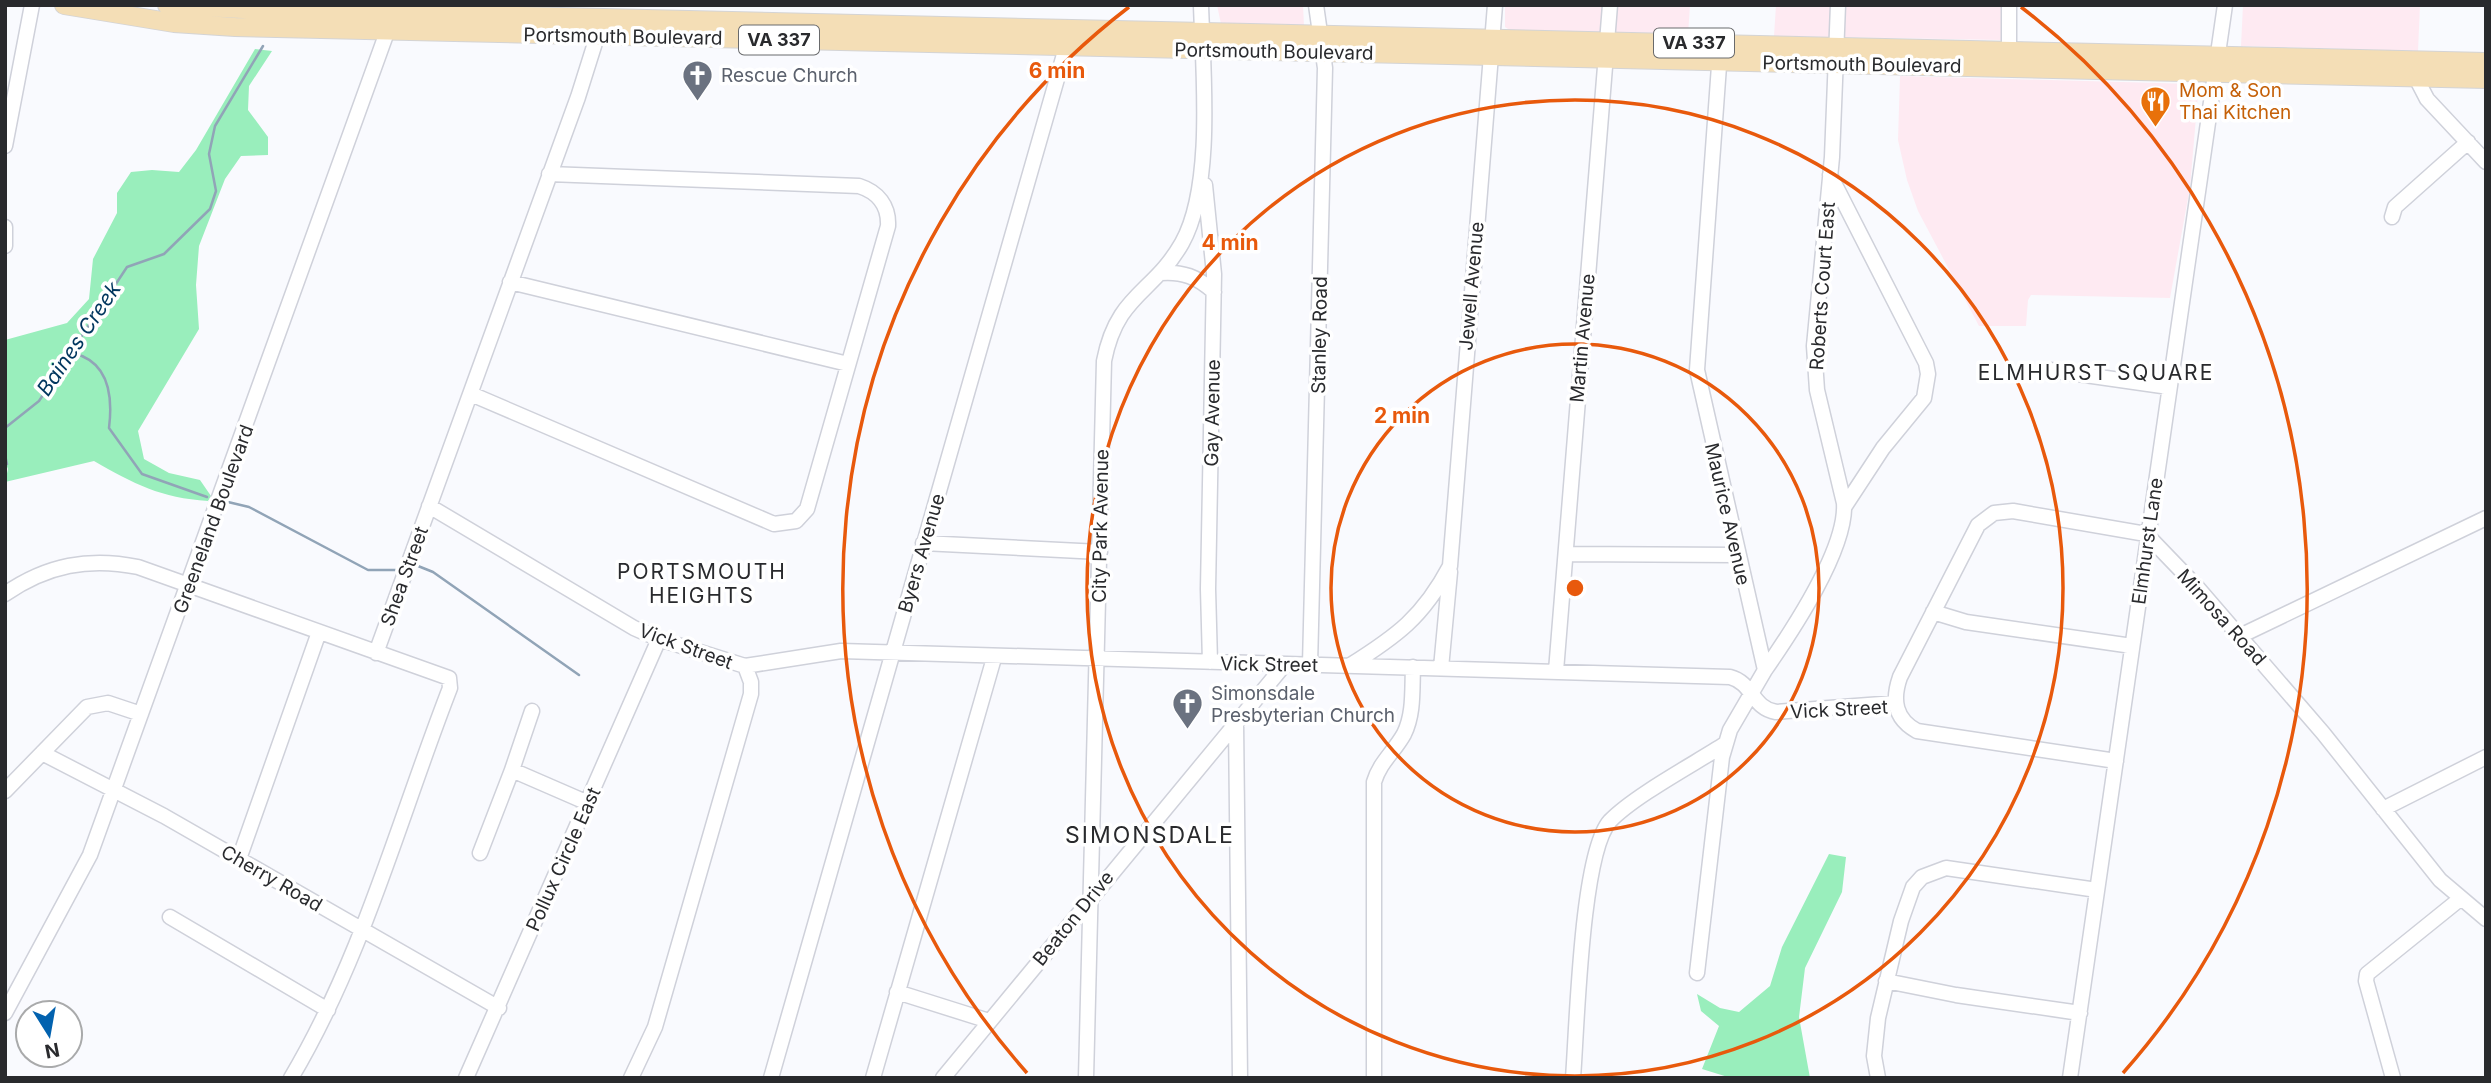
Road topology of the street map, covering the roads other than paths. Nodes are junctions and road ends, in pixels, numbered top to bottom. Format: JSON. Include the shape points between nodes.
{"nodes":[{"id":1,"x":32,"y":5,"type":"edge"},
{"id":2,"x":64,"y":5,"type":"edge"},
{"id":3,"x":167,"y":5,"type":"edge"},
{"id":4,"x":1201,"y":5,"type":"edge"},
{"id":5,"x":1316,"y":5,"type":"edge"},
{"id":6,"x":1494,"y":5,"type":"edge"},
{"id":7,"x":1610,"y":5,"type":"edge"},
{"id":8,"x":1838,"y":5,"type":"edge"},
{"id":9,"x":2009,"y":5,"type":"edge"},
{"id":10,"x":2225,"y":5,"type":"edge"},
{"id":11,"x":476,"y":10,"type":"edge"},
{"id":12,"x":132,"y":11,"type":"edge"},
{"id":13,"x":391,"y":22,"type":"junction"},
{"id":14,"x":596,"y":26,"type":"junction"},
{"id":15,"x":1069,"y":38,"type":"junction"},
{"id":16,"x":1202,"y":41,"type":"junction"},
{"id":17,"x":1321,"y":44,"type":"junction"},
{"id":18,"x":1491,"y":47,"type":"junction"},
{"id":19,"x":1607,"y":50,"type":"junction"},
{"id":20,"x":1720,"y":52,"type":"junction"},
{"id":21,"x":1836,"y":55,"type":"junction"},
{"id":22,"x":2012,"y":59,"type":"junction"},
{"id":23,"x":2403,"y":60,"type":"junction"},
{"id":24,"x":2486,"y":62,"type":"edge"},
{"id":25,"x":2217,"y":64,"type":"junction"},
{"id":26,"x":2417,"y":78,"type":"junction"},
{"id":27,"x":2486,"y":79,"type":"edge"},
{"id":28,"x":2468,"y":142,"type":"junction"},
{"id":29,"x":5,"y":146,"type":"edge"},
{"id":30,"x":2486,"y":162,"type":"edge"},
{"id":31,"x":1201,"y":164,"type":"junction"},
{"id":32,"x":549,"y":174,"type":"junction"},
{"id":33,"x":1830,"y":175,"type":"junction"},
{"id":34,"x":2392,"y":217,"type":"dead end"},
{"id":35,"x":5,"y":227,"type":"edge"},
{"id":36,"x":5,"y":246,"type":"edge"},
{"id":37,"x":1160,"y":273,"type":"junction"},
{"id":38,"x":510,"y":282,"type":"junction"},
{"id":39,"x":1214,"y":292,"type":"junction"},
{"id":40,"x":848,"y":365,"type":"junction"},
{"id":41,"x":2050,"y":370,"type":"dead end"},
{"id":42,"x":2169,"y":387,"type":"junction"},
{"id":43,"x":471,"y":394,"type":"junction"},
{"id":44,"x":429,"y":506,"type":"junction"},
{"id":45,"x":1845,"y":506,"type":"junction"},
{"id":46,"x":2486,"y":518,"type":"edge"},
{"id":47,"x":2149,"y":537,"type":"junction"},
{"id":48,"x":923,"y":543,"type":"junction"},
{"id":49,"x":1100,"y":552,"type":"junction"},
{"id":50,"x":1566,"y":554,"type":"junction"},
{"id":51,"x":1737,"y":555,"type":"junction"},
{"id":52,"x":1450,"y":566,"type":"junction"},
{"id":53,"x":189,"y":585,"type":"junction"},
{"id":54,"x":5,"y":594,"type":"edge"},
{"id":55,"x":1933,"y":612,"type":"junction"},
{"id":56,"x":318,"y":632,"type":"junction"},
{"id":57,"x":2240,"y":636,"type":"junction"},
{"id":58,"x":659,"y":639,"type":"junction"},
{"id":59,"x":2132,"y":646,"type":"junction"},
{"id":60,"x":376,"y":653,"type":"junction"},
{"id":61,"x":893,"y":654,"type":"junction"},
{"id":62,"x":994,"y":657,"type":"junction"},
{"id":63,"x":1098,"y":657,"type":"junction"},
{"id":64,"x":1210,"y":663,"type":"junction"},
{"id":65,"x":1285,"y":664,"type":"junction"},
{"id":66,"x":1310,"y":665,"type":"junction"},
{"id":67,"x":746,"y":666,"type":"junction"},
{"id":68,"x":1349,"y":666,"type":"junction"},
{"id":69,"x":1413,"y":667,"type":"junction"},
{"id":70,"x":1441,"y":668,"type":"junction"},
{"id":71,"x":1765,"y":670,"type":"junction"},
{"id":72,"x":1556,"y":671,"type":"junction"},
{"id":73,"x":1751,"y":691,"type":"junction"},
{"id":74,"x":1895,"y":703,"type":"junction"},
{"id":75,"x":532,"y":711,"type":"dead end"},
{"id":76,"x":141,"y":714,"type":"junction"},
{"id":77,"x":1236,"y":722,"type":"junction"},
{"id":78,"x":1725,"y":744,"type":"junction"},
{"id":79,"x":43,"y":752,"type":"junction"},
{"id":80,"x":2486,"y":757,"type":"edge"},
{"id":81,"x":2116,"y":761,"type":"junction"},
{"id":82,"x":512,"y":770,"type":"junction"},
{"id":83,"x":115,"y":790,"type":"junction"},
{"id":84,"x":5,"y":792,"type":"edge"},
{"id":85,"x":588,"y":803,"type":"junction"},
{"id":86,"x":2383,"y":809,"type":"junction"},
{"id":87,"x":480,"y":853,"type":"dead end"},
{"id":88,"x":239,"y":859,"type":"junction"},
{"id":89,"x":2097,"y":890,"type":"junction"},
{"id":90,"x":1091,"y":895,"type":"junction"},
{"id":91,"x":2459,"y":899,"type":"junction"},
{"id":92,"x":170,"y":917,"type":"dead end"},
{"id":93,"x":2486,"y":919,"type":"edge"},
{"id":94,"x":362,"y":930,"type":"junction"},
{"id":95,"x":1697,"y":973,"type":"dead end"},
{"id":96,"x":1886,"y":981,"type":"junction"},
{"id":97,"x":897,"y":992,"type":"junction"},
{"id":98,"x":499,"y":1008,"type":"junction"},
{"id":99,"x":328,"y":1010,"type":"junction"},
{"id":100,"x":5,"y":1013,"type":"edge"},
{"id":101,"x":2080,"y":1013,"type":"junction"},
{"id":102,"x":989,"y":1021,"type":"junction"},
{"id":103,"x":290,"y":1078,"type":"edge"},
{"id":104,"x":466,"y":1078,"type":"edge"},
{"id":105,"x":631,"y":1078,"type":"edge"},
{"id":106,"x":771,"y":1078,"type":"edge"},
{"id":107,"x":873,"y":1078,"type":"edge"},
{"id":108,"x":943,"y":1078,"type":"edge"},
{"id":109,"x":1086,"y":1078,"type":"edge"},
{"id":110,"x":1240,"y":1078,"type":"edge"},
{"id":111,"x":1374,"y":1078,"type":"edge"},
{"id":112,"x":1573,"y":1078,"type":"edge"},
{"id":113,"x":1878,"y":1078,"type":"edge"},
{"id":114,"x":2070,"y":1078,"type":"edge"},
{"id":115,"x":2393,"y":1078,"type":"edge"}],
"edges":[{"from":1,"to":29,"type":"street"},
{"from":2,"to":12,"type":"main road","name":"Portsmouth Boulevard","number":"VA 337"},
{"from":3,"to":13,"type":"main road","name":"Portsmouth Boulevard","number":"VA 337"},
{"from":4,"to":16,"type":"street","name":"City Park Avenue"},
{"from":5,"to":17,"type":"street","name":"Stanley Road"},
{"from":6,"to":18,"type":"street","name":"Jewell Avenue"},
{"from":7,"to":19,"type":"street","name":"Martin Avenue"},
{"from":8,"to":21,"type":"street","name":"Roberts Court East"},
{"from":9,"to":22,"type":"street"},
{"from":10,"to":25,"type":"street","name":"Elmhurst Lane"},
{"from":11,"to":13,"type":"main road","name":"Portsmouth Boulevard","number":"VA 337"},
{"from":11,"to":14,"type":"main road","name":"Portsmouth Boulevard","number":"VA 337"},
{"from":12,"to":13,"type":"main road","name":"Portsmouth Boulevard","number":"VA 337","via":[[174,23],[235,27]]},
{"from":13,"to":14,"type":"main road","name":"Portsmouth Boulevard","number":"VA 337"},
{"from":13,"to":53,"type":"street","name":"Greeneland Boulevard"},
{"from":14,"to":15,"type":"main road","name":"Portsmouth Boulevard","number":"VA 337"},
{"from":14,"to":32,"type":"street","name":"Shea Street","via":[[584,81]]},
{"from":15,"to":16,"type":"main road","name":"Portsmouth Boulevard","number":"VA 337"},
{"from":15,"to":48,"type":"street","name":"Byers Avenue"},
{"from":16,"to":17,"type":"main road","name":"Portsmouth Boulevard","number":"VA 337"},
{"from":16,"to":31,"type":"street","name":"City Park Avenue"},
{"from":17,"to":18,"type":"main road","name":"Portsmouth Boulevard","number":"VA 337"},
{"from":17,"to":66,"type":"street","name":"Stanley Road","via":[[1325,68]]},
{"from":18,"to":19,"type":"main road","name":"Portsmouth Boulevard","number":"VA 337"},
{"from":18,"to":52,"type":"street","name":"Jewell Avenue"},
{"from":19,"to":20,"type":"main road","name":"Portsmouth Boulevard","number":"VA 337"},
{"from":19,"to":50,"type":"street","name":"Martin Avenue"},
{"from":20,"to":21,"type":"main road","name":"Portsmouth Boulevard","number":"VA 337"},
{"from":20,"to":51,"type":"street","name":"Maurice Avenue","via":[[1697,370]]},
{"from":21,"to":22,"type":"main road","name":"Portsmouth Boulevard","number":"VA 337"},
{"from":21,"to":33,"type":"street","name":"Roberts Court East"},
{"from":22,"to":25,"type":"main road","name":"Portsmouth Boulevard","number":"VA 337"},
{"from":23,"to":24,"type":"main road","name":"Portsmouth Boulevard","number":"VA 337"},
{"from":23,"to":25,"type":"main road","name":"Portsmouth Boulevard","number":"VA 337"},
{"from":23,"to":26,"type":"street"},
{"from":25,"to":26,"type":"main road","name":"Portsmouth Boulevard","number":"VA 337"},
{"from":25,"to":42,"type":"street","name":"Elmhurst Lane"},
{"from":26,"to":27,"type":"main road","name":"Portsmouth Boulevard","number":"VA 337"},
{"from":26,"to":28,"type":"street","via":[[2423,94]]},
{"from":28,"to":30,"type":"street"},
{"from":28,"to":34,"type":"street","via":[[2395,207]]},
{"from":31,"to":37,"type":"street","name":"City Park Avenue","via":[[1200,193],[1190,228]]},
{"from":31,"to":39,"type":"street","name":"Gay Avenue"},
{"from":32,"to":38,"type":"street","name":"Shea Street"},
{"from":32,"to":40,"type":"street","via":[[859,186],[876,194],[888,220]]},
{"from":33,"to":45,"type":"street","name":"Roberts Court East","via":[[1814,369]]},
{"from":33,"to":45,"type":"street","via":[[1928,374],[1917,410],[1883,448]]},
{"from":35,"to":36,"type":"street"},
{"from":37,"to":39,"type":"street","via":[[1195,278]]},
{"from":37,"to":49,"type":"street","name":"City Park Avenue","via":[[1119,314],[1107,344]]},
{"from":38,"to":40,"type":"street"},
{"from":38,"to":43,"type":"street","name":"Shea Street"},
{"from":39,"to":64,"type":"street","name":"Gay Avenue"},
{"from":40,"to":43,"type":"street","via":[[808,505],[796,521],[774,524]]},
{"from":41,"to":42,"type":"street"},
{"from":42,"to":47,"type":"street","name":"Elmhurst Lane"},
{"from":43,"to":44,"type":"street","name":"Shea Street"},
{"from":44,"to":58,"type":"street","name":"Vick Street"},
{"from":44,"to":60,"type":"street","name":"Shea Street"},
{"from":45,"to":71,"type":"street","name":"Roberts Court East","via":[[1838,545]]},
{"from":46,"to":57,"type":"street"},
{"from":47,"to":55,"type":"street","name":"Mimosa Road","via":[[2139,530],[2080,520],[2013,511],[1994,513],[1978,525]]},
{"from":47,"to":57,"type":"street","name":"Mimosa Road"},
{"from":47,"to":59,"type":"street","name":"Elmhurst Lane"},
{"from":48,"to":49,"type":"street"},
{"from":48,"to":61,"type":"street","name":"Byers Avenue"},
{"from":49,"to":63,"type":"street","name":"City Park Avenue"},
{"from":50,"to":51,"type":"street"},
{"from":50,"to":72,"type":"street","name":"Martin Avenue"},
{"from":51,"to":71,"type":"street","name":"Maurice Avenue"},
{"from":52,"to":68,"type":"street","name":"Jewell Avenue","via":[[1434,597],[1408,627]]},
{"from":52,"to":70,"type":"street","name":"Jewell Avenue"},
{"from":53,"to":54,"type":"street","via":[[138,567],[88,562],[39,574]]},
{"from":53,"to":56,"type":"street"},
{"from":53,"to":76,"type":"street","name":"Greeneland Boulevard"},
{"from":55,"to":59,"type":"street","via":[[1966,622]]},
{"from":55,"to":74,"type":"street","name":"Mimosa Road","via":[[1900,677]]},
{"from":56,"to":60,"type":"street"},
{"from":56,"to":88,"type":"street"},
{"from":57,"to":86,"type":"street","name":"Mimosa Road"},
{"from":58,"to":67,"type":"street","name":"Vick Street"},
{"from":58,"to":85,"type":"street","name":"Pollux Circle East"},
{"from":59,"to":81,"type":"street","name":"Elmhurst Lane"},
{"from":60,"to":94,"type":"street","via":[[445,674],[450,683]]},
{"from":61,"to":62,"type":"street","name":"Vick Street"},
{"from":61,"to":67,"type":"street","name":"Vick Street","via":[[818,653]]},
{"from":61,"to":106,"type":"street","name":"Byers Avenue"},
{"from":62,"to":63,"type":"street","name":"Vick Street"},
{"from":62,"to":97,"type":"street"},
{"from":63,"to":64,"type":"street","name":"Vick Street"},
{"from":63,"to":90,"type":"street","name":"City Park Avenue"},
{"from":64,"to":65,"type":"street","name":"Vick Street"},
{"from":65,"to":66,"type":"street","name":"Vick Street"},
{"from":65,"to":77,"type":"street","name":"Beaton Drive"},
{"from":66,"to":68,"type":"street","name":"Vick Street"},
{"from":67,"to":105,"type":"street","via":[[751,694],[655,1027]]},
{"from":68,"to":69,"type":"street","name":"Vick Street"},
{"from":69,"to":70,"type":"street","name":"Vick Street"},
{"from":69,"to":111,"type":"street","via":[[1410,718],[1374,782]]},
{"from":70,"to":72,"type":"street","name":"Vick Street"},
{"from":71,"to":73,"type":"street"},
{"from":72,"to":73,"type":"street","name":"Vick Street","via":[[1730,677],[1741,680]]},
{"from":73,"to":74,"type":"street","name":"Vick Street","via":[[1756,703],[1776,712]]},
{"from":73,"to":78,"type":"street"},
{"from":74,"to":81,"type":"street","name":"Vick Street","via":[[1903,721],[1917,731]]},
{"from":75,"to":82,"type":"street"},
{"from":76,"to":79,"type":"street","via":[[108,703],[93,704]]},
{"from":76,"to":83,"type":"street","name":"Greeneland Boulevard"},
{"from":77,"to":90,"type":"street","name":"Beaton Drive"},
{"from":77,"to":110,"type":"street"},
{"from":78,"to":95,"type":"street"},
{"from":78,"to":112,"type":"street","via":[[1620,812],[1599,838],[1587,899]]},
{"from":79,"to":83,"type":"street","name":"Cherry Road"},
{"from":79,"to":84,"type":"street"},
{"from":80,"to":86,"type":"street"},
{"from":81,"to":89,"type":"street","name":"Elmhurst Lane"},
{"from":82,"to":85,"type":"street"},
{"from":82,"to":87,"type":"street"},
{"from":83,"to":88,"type":"street","name":"Cherry Road"},
{"from":83,"to":100,"type":"street","name":"Greeneland Boulevard","via":[[77,884]]},
{"from":85,"to":98,"type":"street","name":"Pollux Circle East"},
{"from":86,"to":91,"type":"street","name":"Mimosa Road"},
{"from":88,"to":94,"type":"street","name":"Cherry Road"},
{"from":89,"to":96,"type":"street","via":[[1947,868],[1930,872],[1913,887]]},
{"from":89,"to":101,"type":"street","name":"Elmhurst Lane"},
{"from":90,"to":102,"type":"street","name":"Beaton Drive"},
{"from":90,"to":109,"type":"street","name":"City Park Avenue"},
{"from":91,"to":93,"type":"street","name":"Mimosa Road"},
{"from":91,"to":115,"type":"street","via":[[2367,974]]},
{"from":92,"to":99,"type":"street"},
{"from":94,"to":98,"type":"street","name":"Cherry Road"},
{"from":94,"to":99,"type":"street"},
{"from":96,"to":101,"type":"street"},
{"from":96,"to":113,"type":"street","via":[[1874,1045]]},
{"from":97,"to":102,"type":"street"},
{"from":97,"to":107,"type":"street"},
{"from":98,"to":104,"type":"street","name":"Pollux Circle East"},
{"from":99,"to":103,"type":"street"},
{"from":101,"to":114,"type":"street","name":"Elmhurst Lane"},
{"from":102,"to":108,"type":"street","name":"Beaton Drive"}]}
